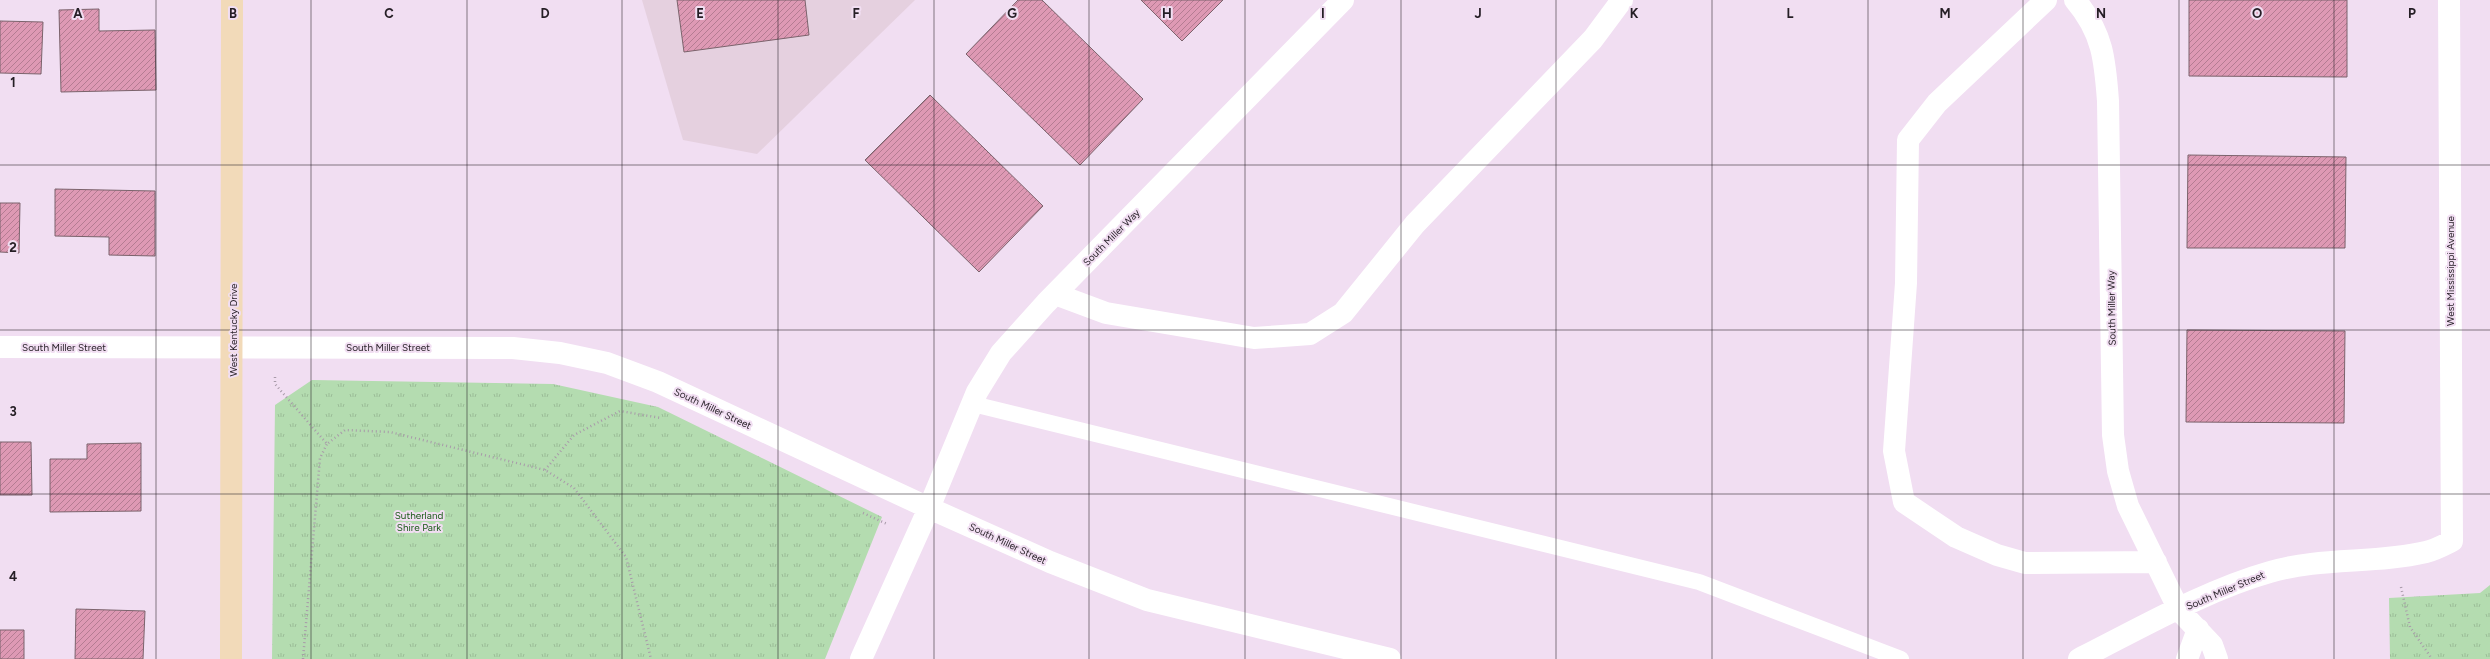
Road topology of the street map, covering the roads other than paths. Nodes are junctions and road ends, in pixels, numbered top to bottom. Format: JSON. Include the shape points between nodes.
{"nodes":[{"id":1,"x":232,"y":0,"type":"edge"},
{"id":2,"x":1343,"y":0,"type":"edge"},
{"id":3,"x":1622,"y":0,"type":"edge"},
{"id":4,"x":2046,"y":0,"type":"edge"},
{"id":5,"x":2075,"y":0,"type":"edge"},
{"id":6,"x":2449,"y":0,"type":"edge"},
{"id":7,"x":1055,"y":294,"type":"junction"},
{"id":8,"x":0,"y":347,"type":"edge"},
{"id":9,"x":233,"y":347,"type":"junction"},
{"id":10,"x":973,"y":404,"type":"junction"},
{"id":11,"x":929,"y":508,"type":"junction"},
{"id":12,"x":2452,"y":541,"type":"joint"},
{"id":13,"x":2156,"y":562,"type":"junction"},
{"id":14,"x":2179,"y":610,"type":"junction"},
{"id":15,"x":2198,"y":630,"type":"junction"},
{"id":16,"x":231,"y":659,"type":"edge"},
{"id":17,"x":861,"y":659,"type":"edge"},
{"id":18,"x":1390,"y":659,"type":"edge"},
{"id":19,"x":1901,"y":659,"type":"edge"},
{"id":20,"x":2079,"y":659,"type":"edge"},
{"id":21,"x":2187,"y":659,"type":"edge"},
{"id":22,"x":2217,"y":659,"type":"edge"}],
"edges":[{"from":1,"to":9,"type":"street","name":"West Kentucky Drive"},
{"from":2,"to":7,"type":"street","name":"South Miller Way"},
{"from":3,"to":7,"type":"street","via":[[1593,39],[1415,224],[1343,312],[1310,334],[1254,338],[1106,312]]},
{"from":4,"to":13,"type":"street","via":[[1937,103],[1908,140],[1906,283],[1894,451],[1904,502],[1956,537],[1997,555],[2025,563]]},
{"from":5,"to":13,"type":"street","name":"South Miller Way","via":[[2089,17],[2104,57],[2108,101],[2113,435],[2118,471],[2128,506]]},
{"from":6,"to":12,"type":"street","name":"West Mississippi Avenue"},
{"from":7,"to":10,"type":"street","name":"South Miller Way","via":[[1001,353]]},
{"from":8,"to":9,"type":"street","name":"South Miller Street"},
{"from":9,"to":11,"type":"street","name":"South Miller Street","via":[[513,348],[560,353],[607,364],[658,382]]},
{"from":9,"to":16,"type":"street","name":"West Kentucky Drive"},
{"from":10,"to":11,"type":"street","name":"South Miller Way"},
{"from":10,"to":19,"type":"lane","via":[[1699,582]]},
{"from":11,"to":17,"type":"street","name":"South Miller Way"},
{"from":11,"to":18,"type":"street","name":"South Miller Street","via":[[1050,562],[1147,600]]},
{"from":12,"to":14,"type":"street","name":"South Miller Street","via":[[2428,552],[2306,564],[2270,572],[2240,582]]},
{"from":13,"to":14,"type":"street","name":"South Miller Way"},
{"from":14,"to":15,"type":"street","name":"South Miller Way"},
{"from":14,"to":20,"type":"street","name":"South Miller Street"},
{"from":15,"to":21,"type":"street"},
{"from":15,"to":22,"type":"street","name":"South Miller Way","via":[[2212,645]]}]}
